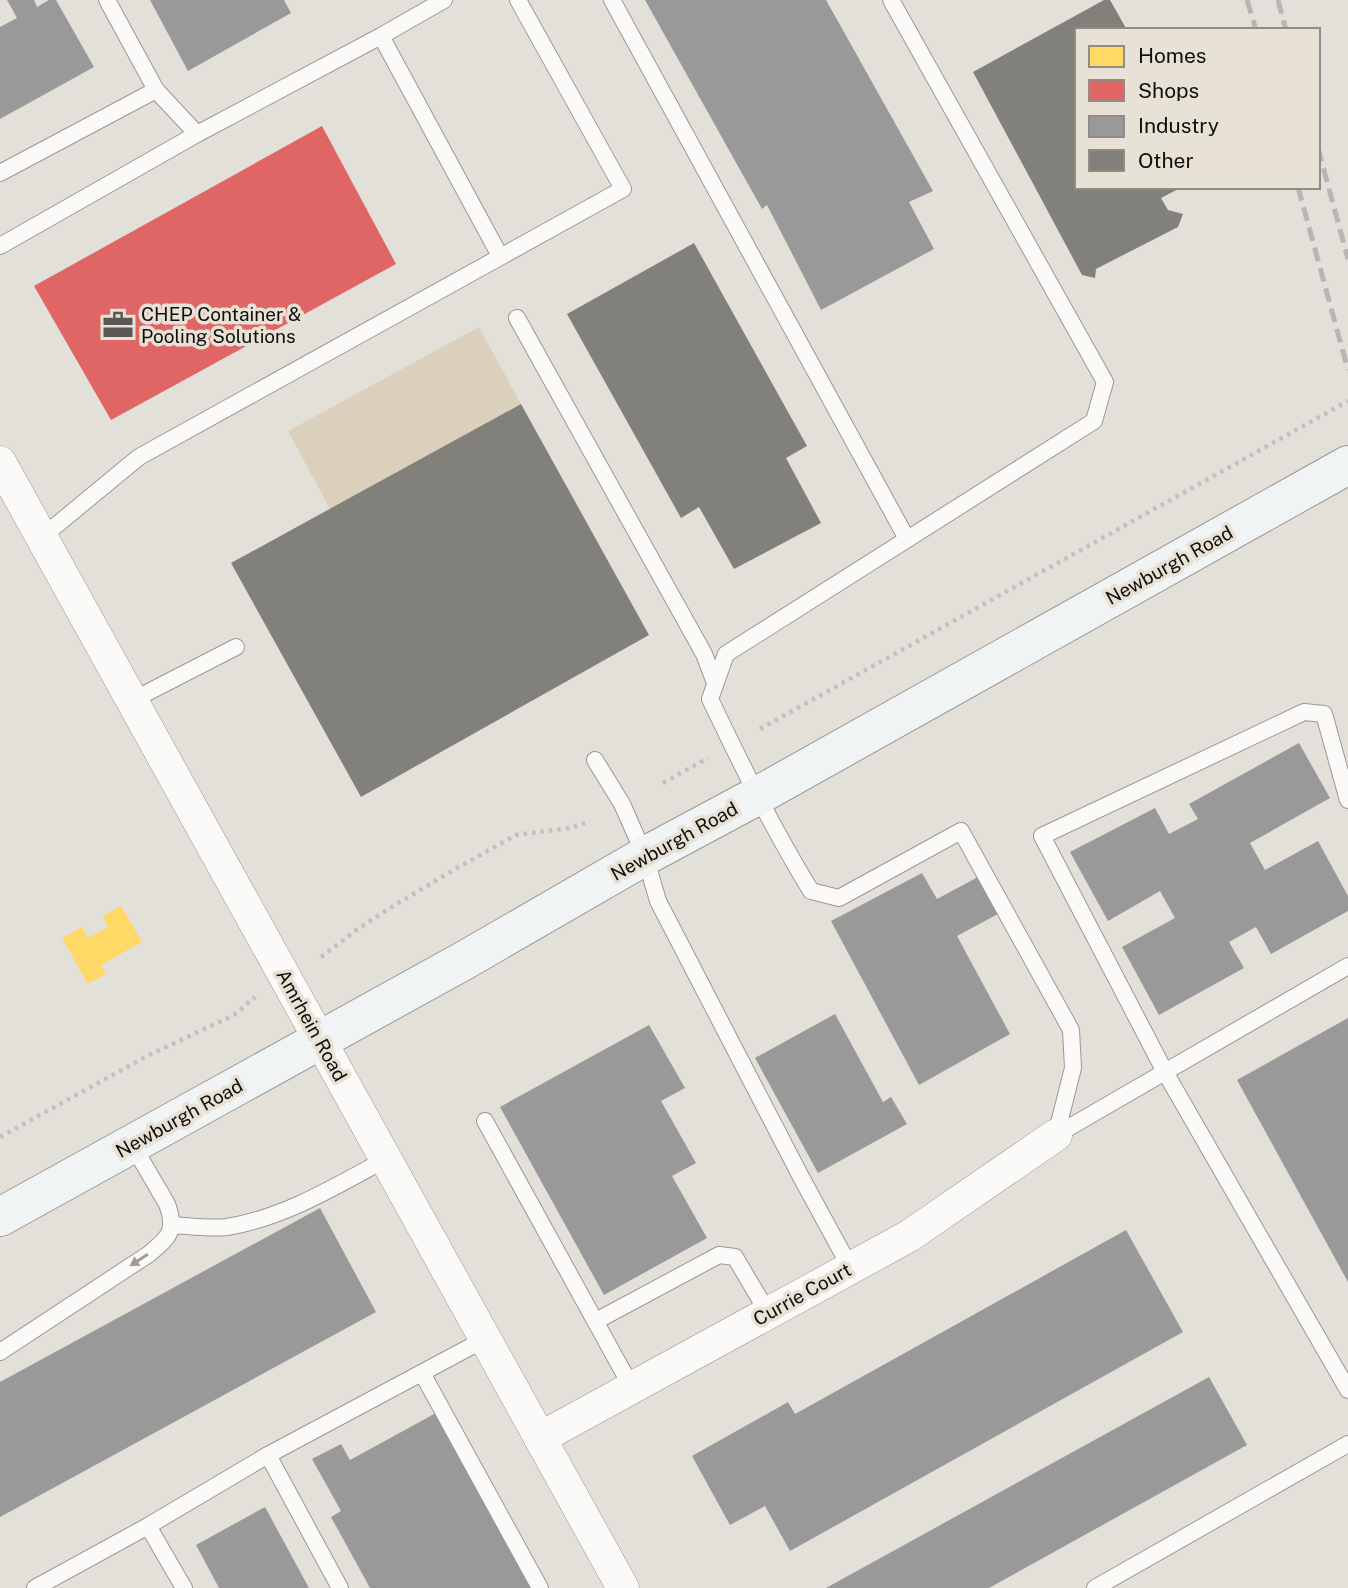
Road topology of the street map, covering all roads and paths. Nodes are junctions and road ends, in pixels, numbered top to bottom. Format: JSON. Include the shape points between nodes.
{"nodes":[{"id":1,"x":107,"y":0,"type":"edge"},
{"id":2,"x":444,"y":0,"type":"edge"},
{"id":3,"x":518,"y":0,"type":"edge"},
{"id":4,"x":612,"y":0,"type":"edge"},
{"id":5,"x":891,"y":0,"type":"edge"},
{"id":6,"x":381,"y":36,"type":"junction"},
{"id":7,"x":156,"y":90,"type":"junction"},
{"id":8,"x":197,"y":134,"type":"junction"},
{"id":9,"x":0,"y":173,"type":"edge"},
{"id":10,"x":0,"y":246,"type":"edge"},
{"id":11,"x":500,"y":256,"type":"junction"},
{"id":12,"x":517,"y":318,"type":"dead end"},
{"id":13,"x":1348,"y":401,"type":"edge"},
{"id":14,"x":0,"y":462,"type":"edge"},
{"id":15,"x":1348,"y":465,"type":"edge"},
{"id":16,"x":41,"y":537,"type":"junction"},
{"id":17,"x":907,"y":540,"type":"junction"},
{"id":18,"x":236,"y":647,"type":"dead end"},
{"id":19,"x":715,"y":683,"type":"junction"},
{"id":20,"x":131,"y":701,"type":"junction"},
{"id":21,"x":760,"y":729,"type":"dead end"},
{"id":22,"x":708,"y":758,"type":"dead end"},
{"id":23,"x":594,"y":760,"type":"dead end"},
{"id":24,"x":663,"y":783,"type":"dead end"},
{"id":25,"x":757,"y":796,"type":"junction"},
{"id":26,"x":1348,"y":800,"type":"edge"},
{"id":27,"x":585,"y":823,"type":"dead end"},
{"id":28,"x":645,"y":856,"type":"junction"},
{"id":29,"x":321,"y":957,"type":"dead end"},
{"id":30,"x":1348,"y":966,"type":"edge"},
{"id":31,"x":255,"y":996,"type":"dead end"},
{"id":32,"x":320,"y":1040,"type":"junction"},
{"id":33,"x":1165,"y":1072,"type":"junction"},
{"id":34,"x":485,"y":1121,"type":"dead end"},
{"id":35,"x":1056,"y":1135,"type":"junction"},
{"id":36,"x":0,"y":1137,"type":"edge"},
{"id":37,"x":132,"y":1144,"type":"junction"},
{"id":38,"x":386,"y":1159,"type":"junction"},
{"id":39,"x":0,"y":1217,"type":"edge"},
{"id":40,"x":173,"y":1225,"type":"junction"},
{"id":41,"x":850,"y":1268,"type":"junction"},
{"id":42,"x":768,"y":1313,"type":"junction"},
{"id":43,"x":596,"y":1321,"type":"junction"},
{"id":44,"x":485,"y":1339,"type":"junction"},
{"id":45,"x":0,"y":1352,"type":"edge"},
{"id":46,"x":422,"y":1373,"type":"junction"},
{"id":47,"x":632,"y":1388,"type":"junction"},
{"id":48,"x":1348,"y":1391,"type":"edge"},
{"id":49,"x":540,"y":1438,"type":"junction"},
{"id":50,"x":1348,"y":1444,"type":"edge"},
{"id":51,"x":268,"y":1455,"type":"junction"},
{"id":52,"x":148,"y":1526,"type":"junction"},
{"id":53,"x":35,"y":1588,"type":"edge"},
{"id":54,"x":184,"y":1588,"type":"edge"},
{"id":55,"x":340,"y":1588,"type":"edge"},
{"id":56,"x":540,"y":1588,"type":"edge"},
{"id":57,"x":623,"y":1588,"type":"edge"},
{"id":58,"x":1095,"y":1588,"type":"edge"}],
"edges":[{"from":1,"to":7,"type":"lane"},
{"from":2,"to":6,"type":"lane"},
{"from":3,"to":11,"type":"lane","via":[[623,189]]},
{"from":4,"to":17,"type":"lane"},
{"from":5,"to":17,"type":"lane","via":[[1105,382],[1094,421]]},
{"from":6,"to":8,"type":"lane"},
{"from":6,"to":11,"type":"lane"},
{"from":7,"to":8,"type":"lane"},
{"from":7,"to":9,"type":"lane"},
{"from":8,"to":10,"type":"lane"},
{"from":11,"to":16,"type":"lane","via":[[139,457]]},
{"from":12,"to":19,"type":"lane","via":[[704,654]]},
{"from":13,"to":21,"type":"path"},
{"from":14,"to":16,"type":"street","name":"Amrhein Road"},
{"from":15,"to":25,"type":"main road","name":"Newburgh Road"},
{"from":16,"to":20,"type":"street","name":"Amrhein Road"},
{"from":17,"to":19,"type":"lane","via":[[726,654]]},
{"from":18,"to":20,"type":"lane"},
{"from":19,"to":25,"type":"lane","via":[[710,699]]},
{"from":20,"to":32,"type":"street","name":"Amrhein Road"},
{"from":22,"to":24,"type":"path"},
{"from":23,"to":28,"type":"lane","via":[[622,804]]},
{"from":25,"to":28,"type":"main road","name":"Newburgh Road"},
{"from":25,"to":35,"type":"lane","via":[[811,891],[839,898],[961,831],[1071,1030],[1073,1068]]},
{"from":26,"to":33,"type":"lane","via":[[1324,714],[1304,712],[1042,836]]},
{"from":27,"to":29,"type":"path","via":[[516,835],[390,908]]},
{"from":28,"to":32,"type":"main road","name":"Newburgh Road"},
{"from":28,"to":41,"type":"lane","via":[[658,901]]},
{"from":30,"to":33,"type":"lane"},
{"from":31,"to":36,"type":"path","via":[[234,1015],[147,1056]]},
{"from":32,"to":37,"type":"main road","name":"Newburgh Road"},
{"from":32,"to":38,"type":"street","name":"Amrhein Road"},
{"from":33,"to":35,"type":"lane"},
{"from":33,"to":48,"type":"lane"},
{"from":34,"to":43,"type":"lane"},
{"from":35,"to":41,"type":"street","name":"Currie Court","via":[[909,1236]]},
{"from":37,"to":39,"type":"main road","name":"Newburgh Road"},
{"from":37,"to":40,"type":"lane","via":[[167,1204]]},
{"from":38,"to":40,"type":"lane","via":[[262,1218],[225,1227]]},
{"from":38,"to":44,"type":"street","name":"Amrhein Road"},
{"from":40,"to":45,"type":"lane","one_way":true,"via":[[167,1239],[149,1254]]},
{"from":41,"to":42,"type":"street","name":"Currie Court"},
{"from":42,"to":43,"type":"lane","via":[[735,1257],[719,1255]]},
{"from":42,"to":47,"type":"street","name":"Currie Court"},
{"from":43,"to":47,"type":"lane"},
{"from":44,"to":46,"type":"lane"},
{"from":44,"to":49,"type":"street","name":"Amrhein Road"},
{"from":46,"to":51,"type":"lane"},
{"from":46,"to":56,"type":"lane"},
{"from":47,"to":49,"type":"street","name":"Currie Court"},
{"from":49,"to":57,"type":"street","name":"Amrhein Road"},
{"from":50,"to":58,"type":"lane"},
{"from":51,"to":52,"type":"lane"},
{"from":51,"to":55,"type":"lane"},
{"from":52,"to":53,"type":"lane"},
{"from":52,"to":54,"type":"lane"}]}
